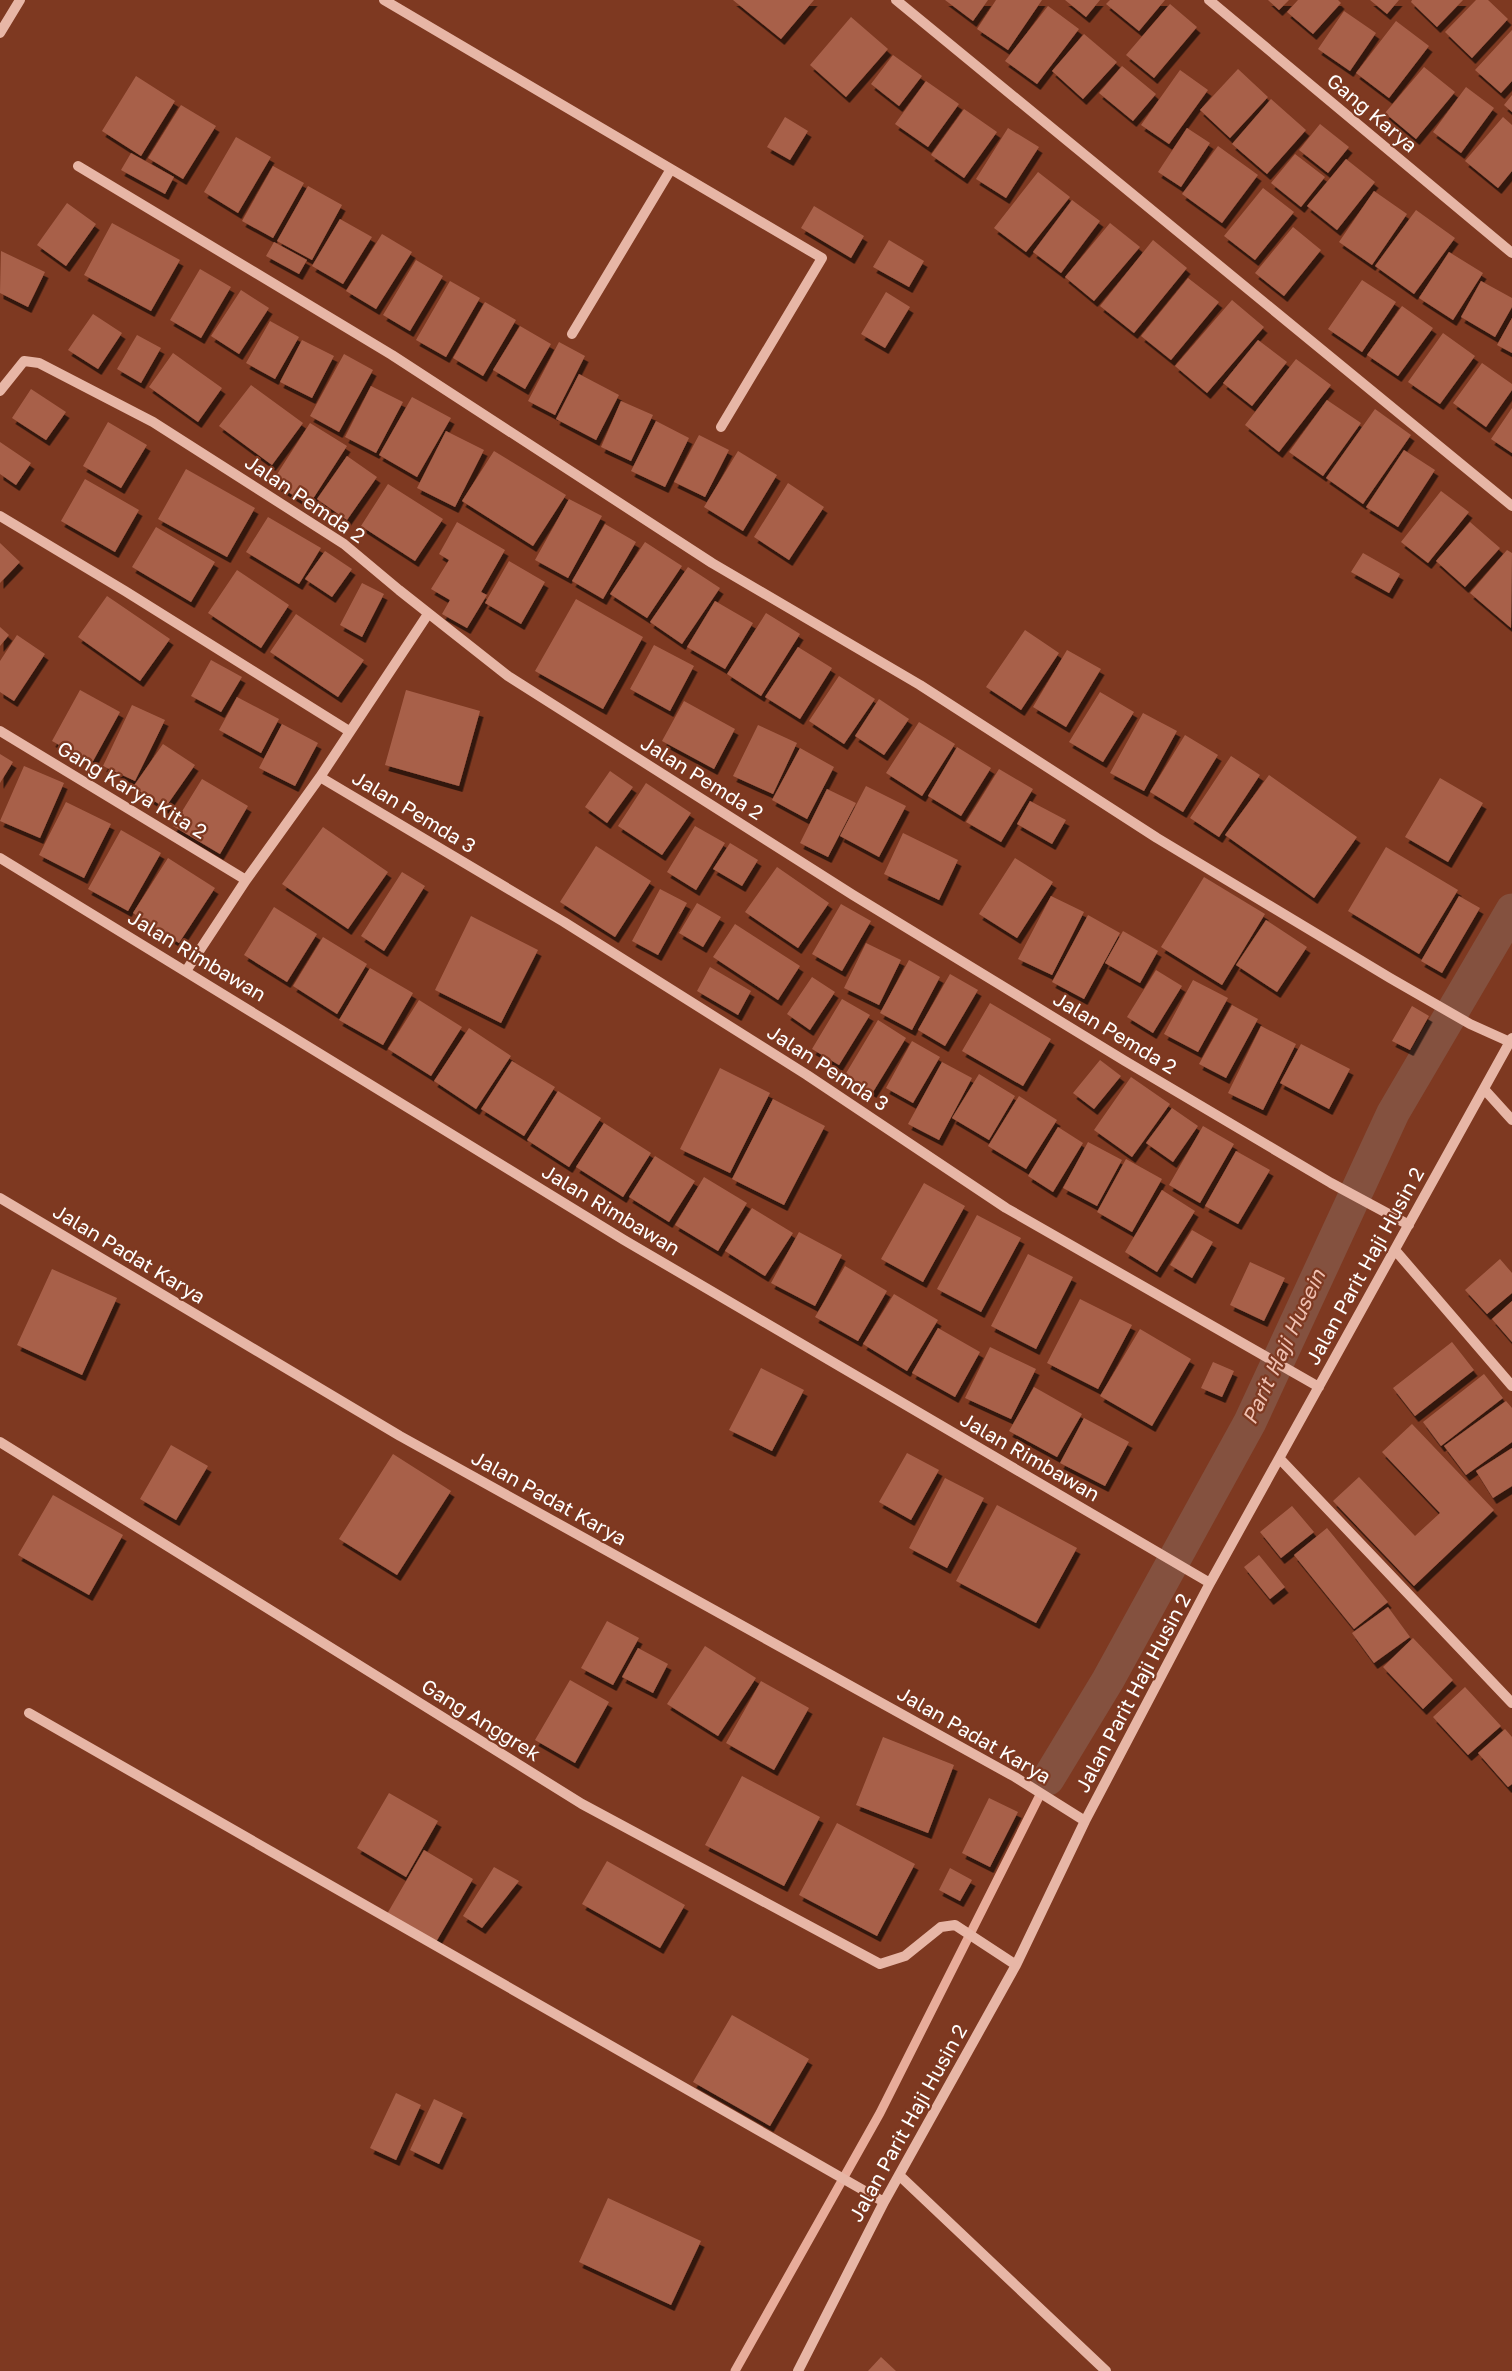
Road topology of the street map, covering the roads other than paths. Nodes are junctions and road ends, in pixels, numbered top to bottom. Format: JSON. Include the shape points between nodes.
{"nodes":[{"id":1,"x":20,"y":0,"type":"edge"},
{"id":2,"x":384,"y":0,"type":"edge"},
{"id":3,"x":896,"y":0,"type":"edge"},
{"id":4,"x":1209,"y":0,"type":"edge"},
{"id":5,"x":0,"y":33,"type":"edge"},
{"id":6,"x":78,"y":165,"type":"dead end"},
{"id":7,"x":671,"y":169,"type":"junction"},
{"id":8,"x":1512,"y":253,"type":"edge"},
{"id":9,"x":572,"y":334,"type":"dead end"},
{"id":10,"x":0,"y":391,"type":"edge"},
{"id":11,"x":721,"y":426,"type":"dead end"},
{"id":12,"x":1512,"y":506,"type":"edge"},
{"id":13,"x":0,"y":516,"type":"edge"},
{"id":14,"x":428,"y":614,"type":"junction"},
{"id":15,"x":0,"y":731,"type":"edge"},
{"id":16,"x":349,"y":731,"type":"junction"},
{"id":17,"x":320,"y":777,"type":"junction"},
{"id":18,"x":0,"y":858,"type":"edge"},
{"id":19,"x":246,"y":880,"type":"junction"},
{"id":20,"x":186,"y":971,"type":"junction"},
{"id":21,"x":1511,"y":1040,"type":"edge"},
{"id":22,"x":1484,"y":1089,"type":"junction"},
{"id":23,"x":1512,"y":1120,"type":"edge"},
{"id":24,"x":0,"y":1198,"type":"edge"},
{"id":25,"x":1408,"y":1225,"type":"junction"},
{"id":26,"x":1395,"y":1250,"type":"junction"},
{"id":27,"x":1512,"y":1386,"type":"edge"},
{"id":28,"x":1319,"y":1387,"type":"junction"},
{"id":29,"x":0,"y":1442,"type":"edge"},
{"id":30,"x":1280,"y":1459,"type":"junction"},
{"id":31,"x":1210,"y":1583,"type":"junction"},
{"id":32,"x":1512,"y":1703,"type":"edge"},
{"id":33,"x":29,"y":1713,"type":"dead end"},
{"id":34,"x":1085,"y":1821,"type":"junction"},
{"id":35,"x":1016,"y":1965,"type":"junction"},
{"id":36,"x":899,"y":2175,"type":"junction"},
{"id":37,"x":884,"y":2202,"type":"junction"},
{"id":38,"x":800,"y":2370,"type":"edge"},
{"id":39,"x":1106,"y":2371,"type":"edge"}],
"edges":[{"from":1,"to":5,"type":"street"},
{"from":2,"to":7,"type":"street"},
{"from":3,"to":12,"type":"street"},
{"from":4,"to":8,"type":"street","name":"Gang Karya"},
{"from":6,"to":21,"type":"street","via":[[392,355],[712,564],[920,686],[1157,838],[1470,1024]]},
{"from":7,"to":9,"type":"street"},
{"from":7,"to":11,"type":"street","via":[[822,258]]},
{"from":10,"to":14,"type":"street","name":"Jalan Pemda 2","via":[[24,361],[39,363],[153,422],[344,544]]},
{"from":13,"to":16,"type":"street"},
{"from":14,"to":16,"type":"street"},
{"from":14,"to":25,"type":"street","name":"Jalan Pemda 2","via":[[508,676],[843,889],[1125,1061]]},
{"from":15,"to":19,"type":"street","name":"Gang Karya Kita 2"},
{"from":16,"to":17,"type":"street"},
{"from":17,"to":19,"type":"street"},
{"from":17,"to":28,"type":"street","name":"Jalan Pemda 3","via":[[615,954],[807,1075],[1006,1208]]},
{"from":18,"to":20,"type":"street","name":"Jalan Rimbawan"},
{"from":19,"to":20,"type":"street"},
{"from":20,"to":31,"type":"street","name":"Jalan Rimbawan","via":[[624,1240]]},
{"from":21,"to":22,"type":"street","name":"Jalan Parit Haji Husin 2"},
{"from":22,"to":23,"type":"street"},
{"from":22,"to":25,"type":"street","name":"Jalan Parit Haji Husin 2"},
{"from":24,"to":34,"type":"street","name":"Jalan Padat Karya","via":[[400,1436],[1015,1777]]},
{"from":25,"to":26,"type":"street","name":"Jalan Parit Haji Husin 2"},
{"from":26,"to":27,"type":"street"},
{"from":26,"to":28,"type":"street","name":"Jalan Parit Haji Husin 2"},
{"from":28,"to":30,"type":"street","name":"Jalan Parit Haji Husin 2"},
{"from":29,"to":35,"type":"street","name":"Gang Anggrek","via":[[582,1804],[880,1964],[905,1956],[941,1927],[955,1925]]},
{"from":30,"to":31,"type":"street","name":"Jalan Parit Haji Husin 2"},
{"from":30,"to":32,"type":"street"},
{"from":31,"to":34,"type":"street","name":"Jalan Parit Haji Husin 2"},
{"from":33,"to":37,"type":"street"},
{"from":34,"to":35,"type":"street","name":"Jalan Parit Haji Husin 2"},
{"from":35,"to":36,"type":"street","name":"Jalan Parit Haji Husin 2"},
{"from":36,"to":37,"type":"street","name":"Jalan Parit Haji Husin 2"},
{"from":36,"to":39,"type":"street"},
{"from":37,"to":38,"type":"street","name":"Jalan Parit Haji Husin 2"}]}
